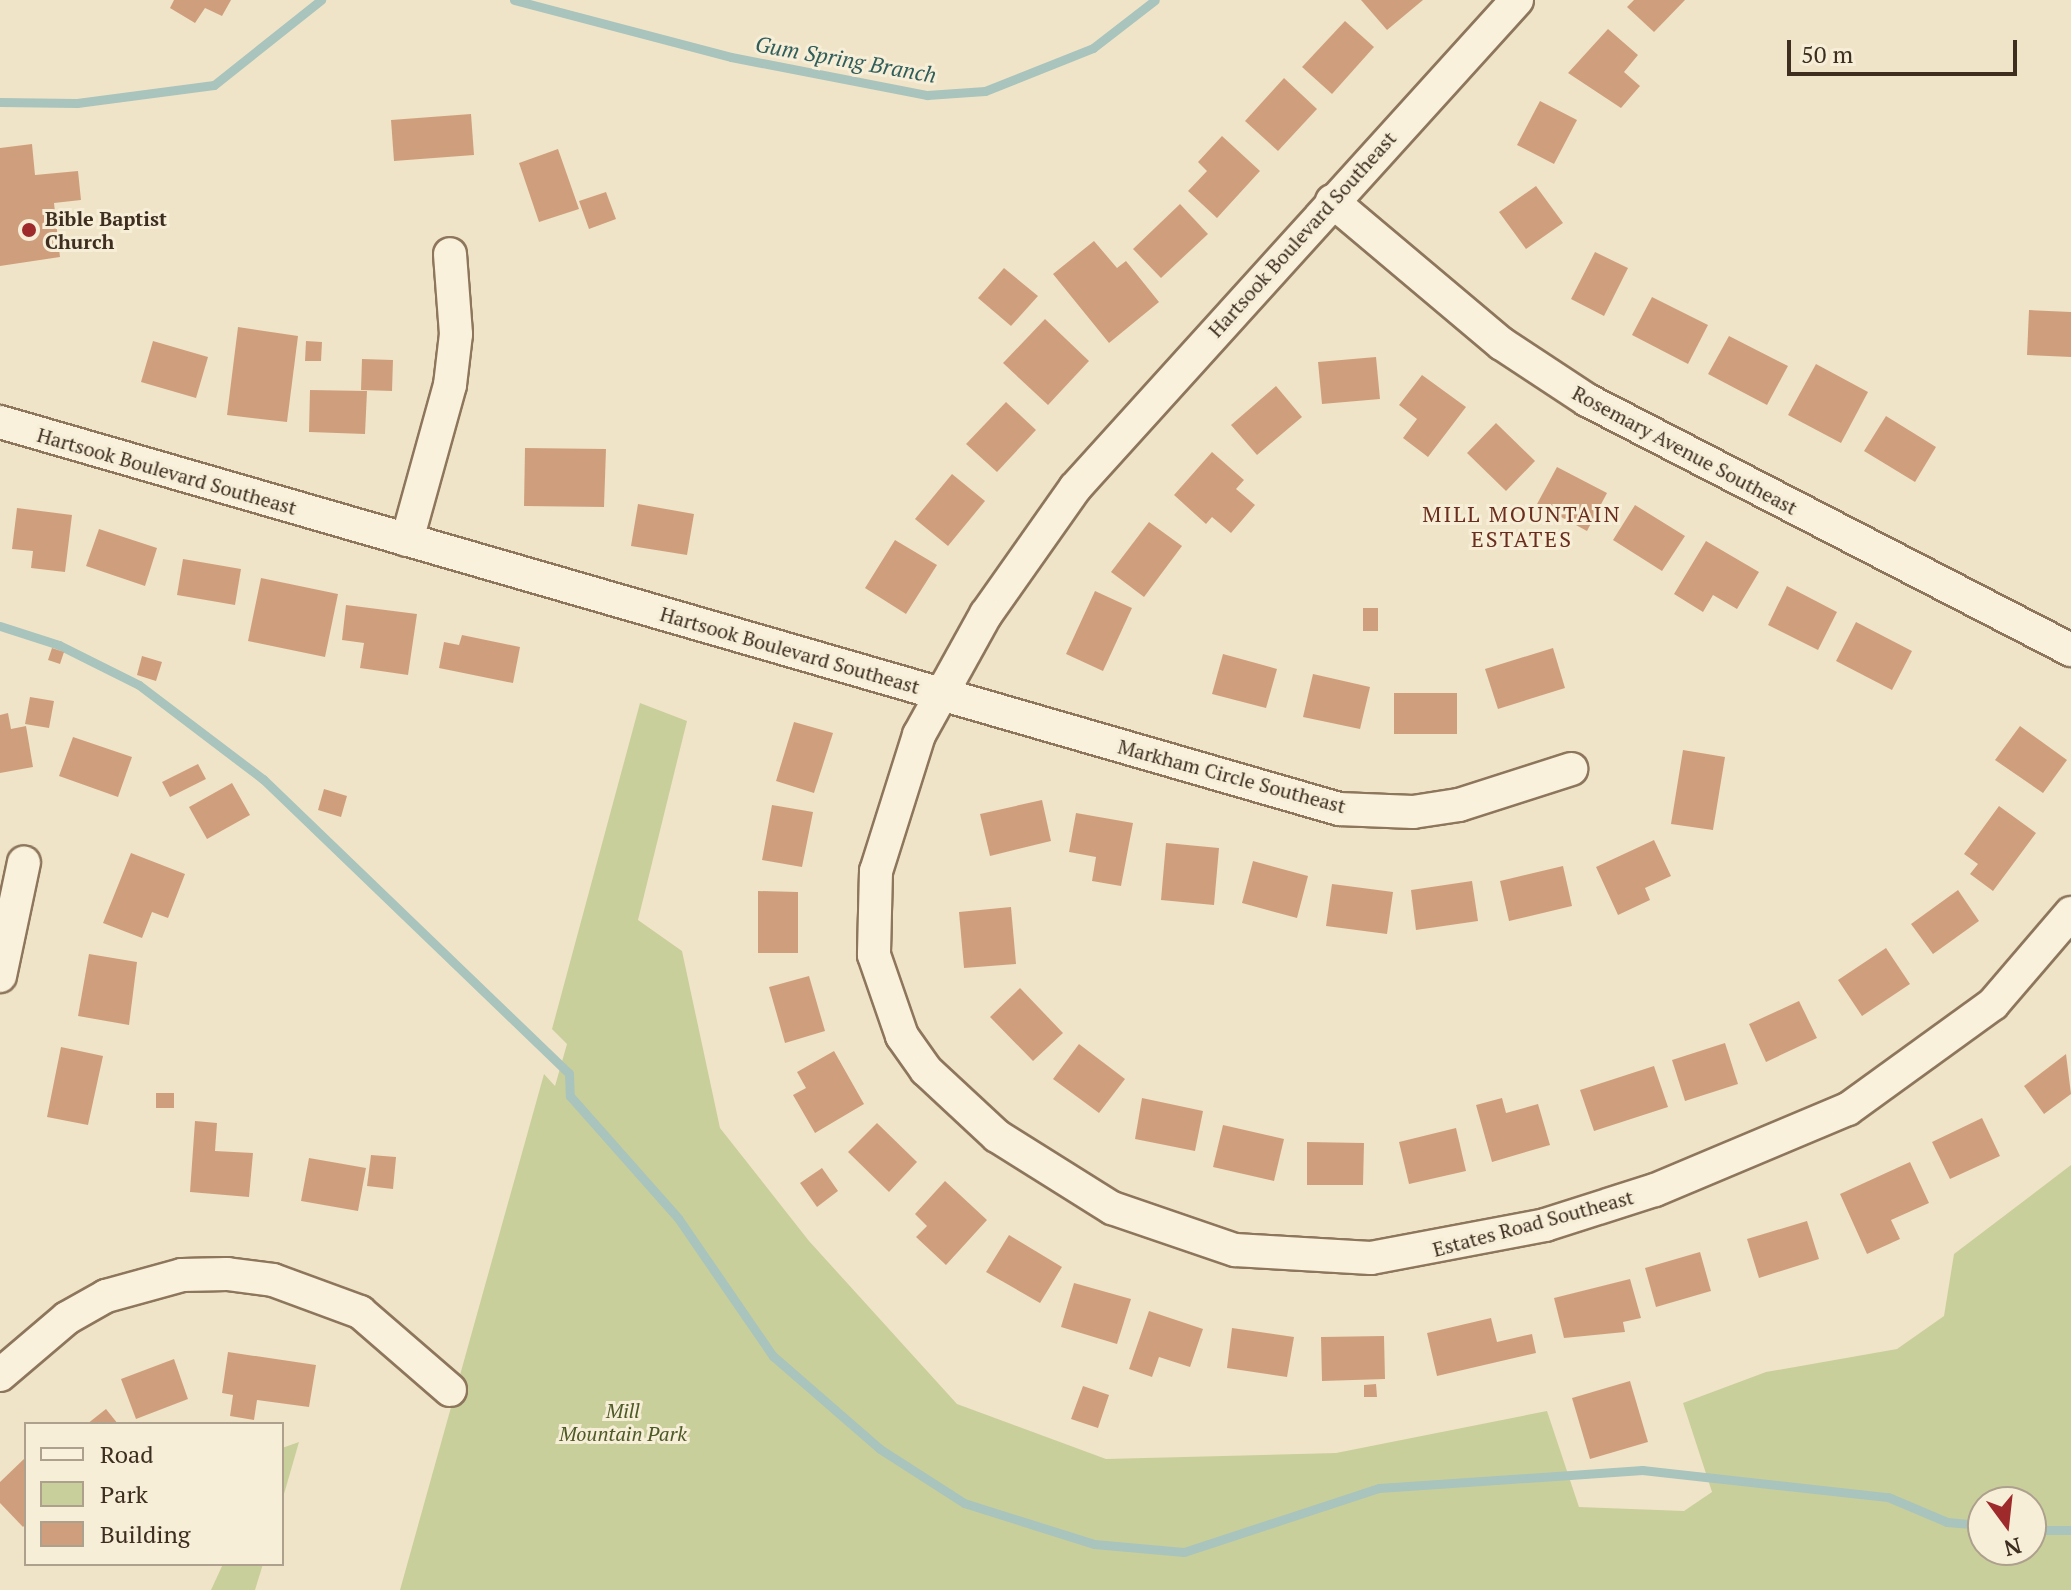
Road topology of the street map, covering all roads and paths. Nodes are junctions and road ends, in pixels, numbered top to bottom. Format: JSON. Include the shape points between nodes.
{"nodes":[{"id":1,"x":1517,"y":0,"type":"edge"},
{"id":2,"x":1332,"y":201,"type":"junction"},
{"id":3,"x":450,"y":254,"type":"dead end"},
{"id":4,"x":0,"y":422,"type":"edge"},
{"id":5,"x":407,"y":540,"type":"junction"},
{"id":6,"x":2071,"y":650,"type":"edge"},
{"id":7,"x":942,"y":694,"type":"junction"},
{"id":8,"x":1571,"y":769,"type":"dead end"},
{"id":9,"x":24,"y":862,"type":"dead end"},
{"id":10,"x":2071,"y":913,"type":"edge"},
{"id":11,"x":0,"y":976,"type":"edge"},
{"id":12,"x":0,"y":1375,"type":"edge"},
{"id":13,"x":450,"y":1390,"type":"dead end"}],
"edges":[{"from":1,"to":2,"type":"street","name":"Hartsook Boulevard Southeast"},
{"from":2,"to":6,"type":"street","name":"Rosemary Avenue Southeast","via":[[1502,344],[1587,400]]},
{"from":2,"to":7,"type":"street","name":"Hartsook Boulevard Southeast","via":[[1075,488],[986,614]]},
{"from":3,"to":5,"type":"street","via":[[456,334],[450,385]]},
{"from":4,"to":5,"type":"street","name":"Hartsook Boulevard Southeast"},
{"from":5,"to":7,"type":"street","name":"Hartsook Boulevard Southeast"},
{"from":7,"to":8,"type":"street","name":"Markham Circle Southeast","via":[[1339,809],[1413,812],[1459,805]]},
{"from":7,"to":10,"type":"street","name":"Estates Road Southeast","via":[[919,735],[876,871],[874,955],[902,1036],[949,1095],[1052,1175],[1174,1235],[1235,1250],[1309,1259],[1433,1251],[1559,1220],[1768,1149],[1923,1061],[1993,1004]]},
{"from":9,"to":11,"type":"street"},
{"from":12,"to":13,"type":"street","via":[[67,1318],[106,1296],[182,1275],[227,1274],[273,1280],[360,1312]]}]}
